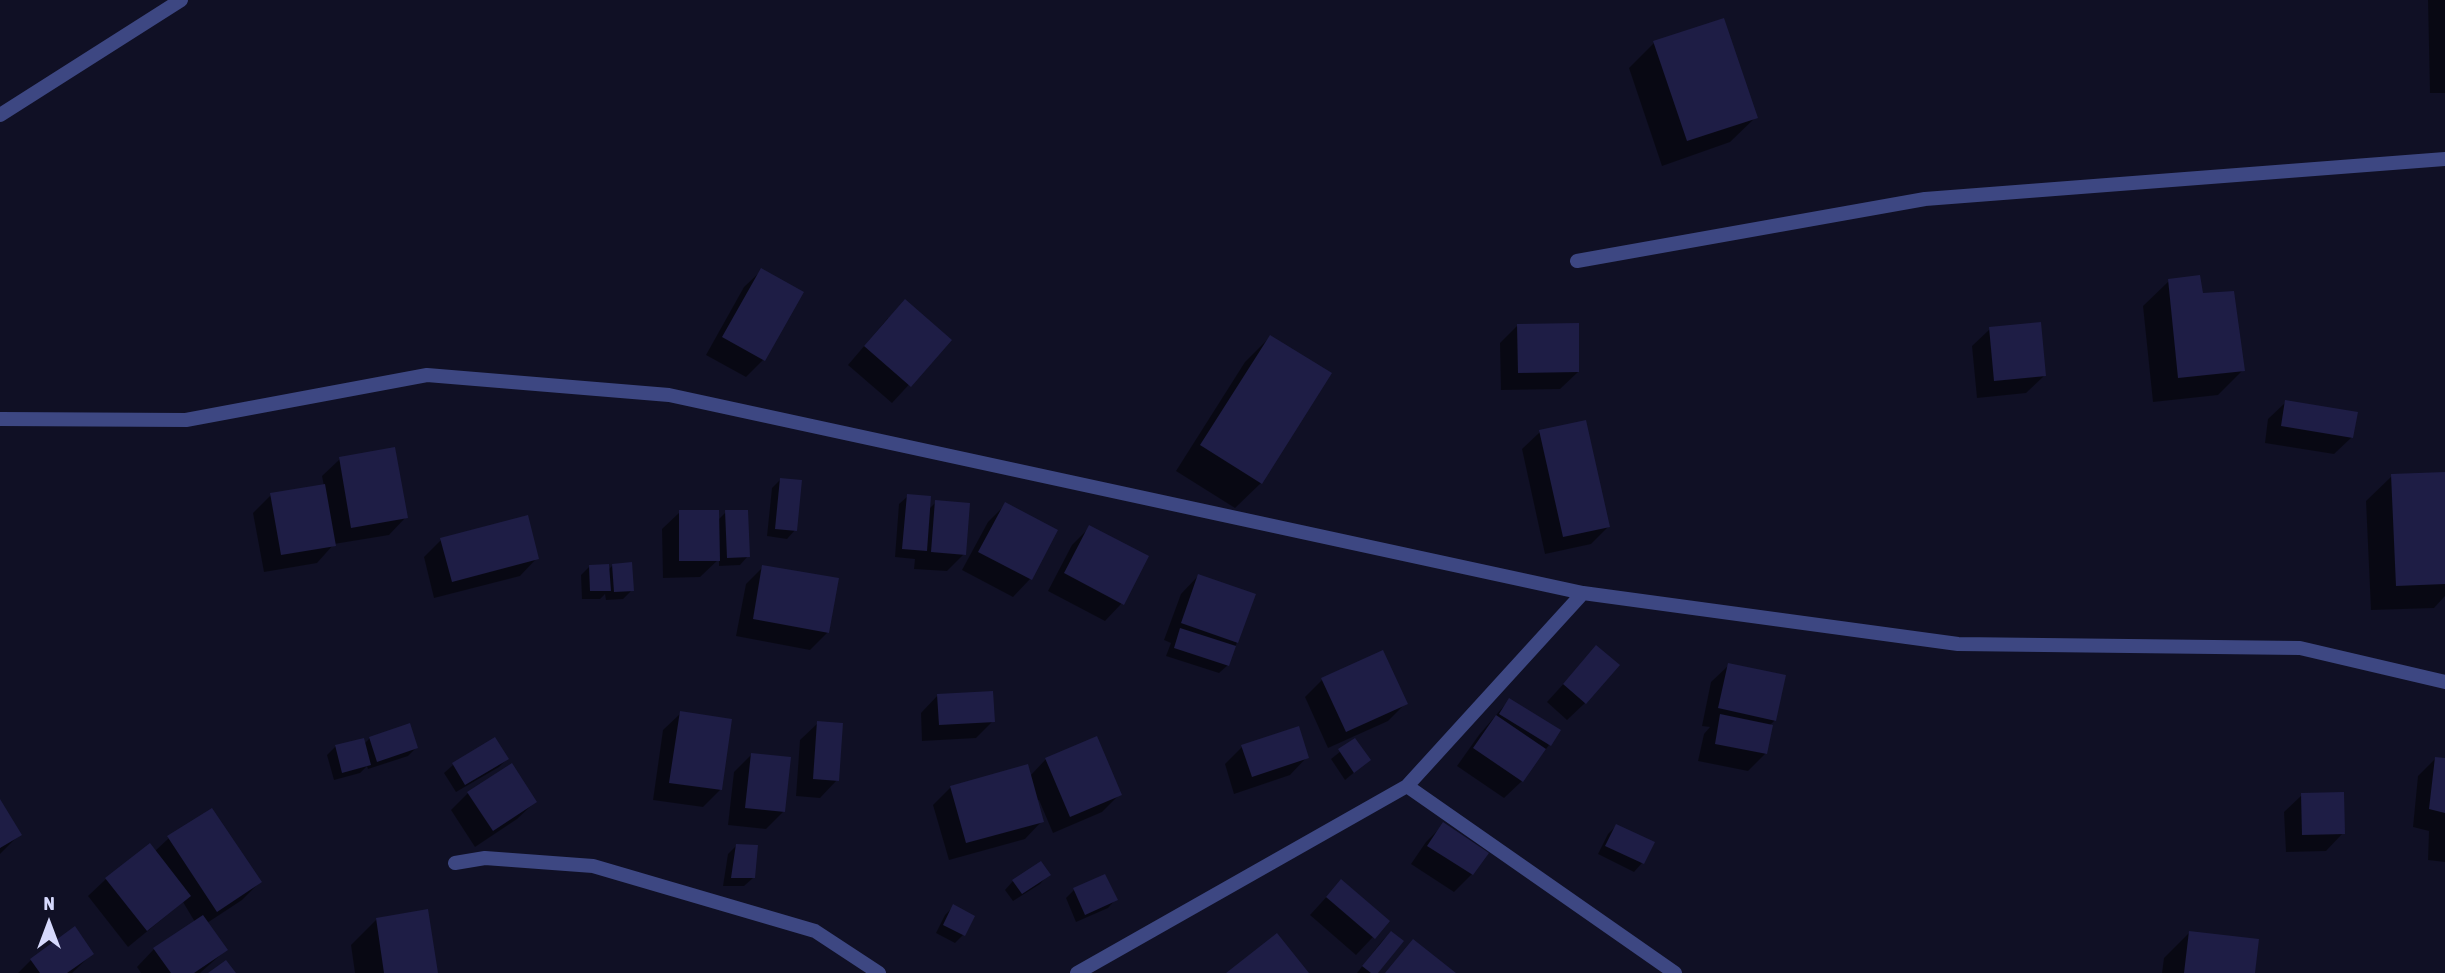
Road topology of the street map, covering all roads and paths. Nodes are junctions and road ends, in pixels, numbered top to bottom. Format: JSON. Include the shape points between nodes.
{"nodes":[{"id":1,"x":181,"y":0,"type":"edge"},
{"id":2,"x":0,"y":115,"type":"edge"},
{"id":3,"x":2445,"y":159,"type":"edge"},
{"id":4,"x":1577,"y":261,"type":"dead end"},
{"id":5,"x":0,"y":419,"type":"edge"},
{"id":6,"x":1583,"y":593,"type":"junction"},
{"id":7,"x":2445,"y":682,"type":"edge"},
{"id":8,"x":1407,"y":786,"type":"junction"},
{"id":9,"x":455,"y":863,"type":"dead end"},
{"id":10,"x":879,"y":973,"type":"edge"},
{"id":11,"x":1077,"y":973,"type":"edge"},
{"id":12,"x":1675,"y":973,"type":"edge"}],
"edges":[{"from":1,"to":2,"type":"street"},
{"from":3,"to":4,"type":"street","via":[[1925,199]]},
{"from":5,"to":6,"type":"street","via":[[186,420],[427,375],[669,395]]},
{"from":6,"to":7,"type":"street","via":[[1958,644],[2300,649]]},
{"from":6,"to":8,"type":"street"},
{"from":8,"to":11,"type":"street"},
{"from":8,"to":12,"type":"street"},
{"from":9,"to":10,"type":"street","via":[[485,858],[593,866],[815,931]]}]}
